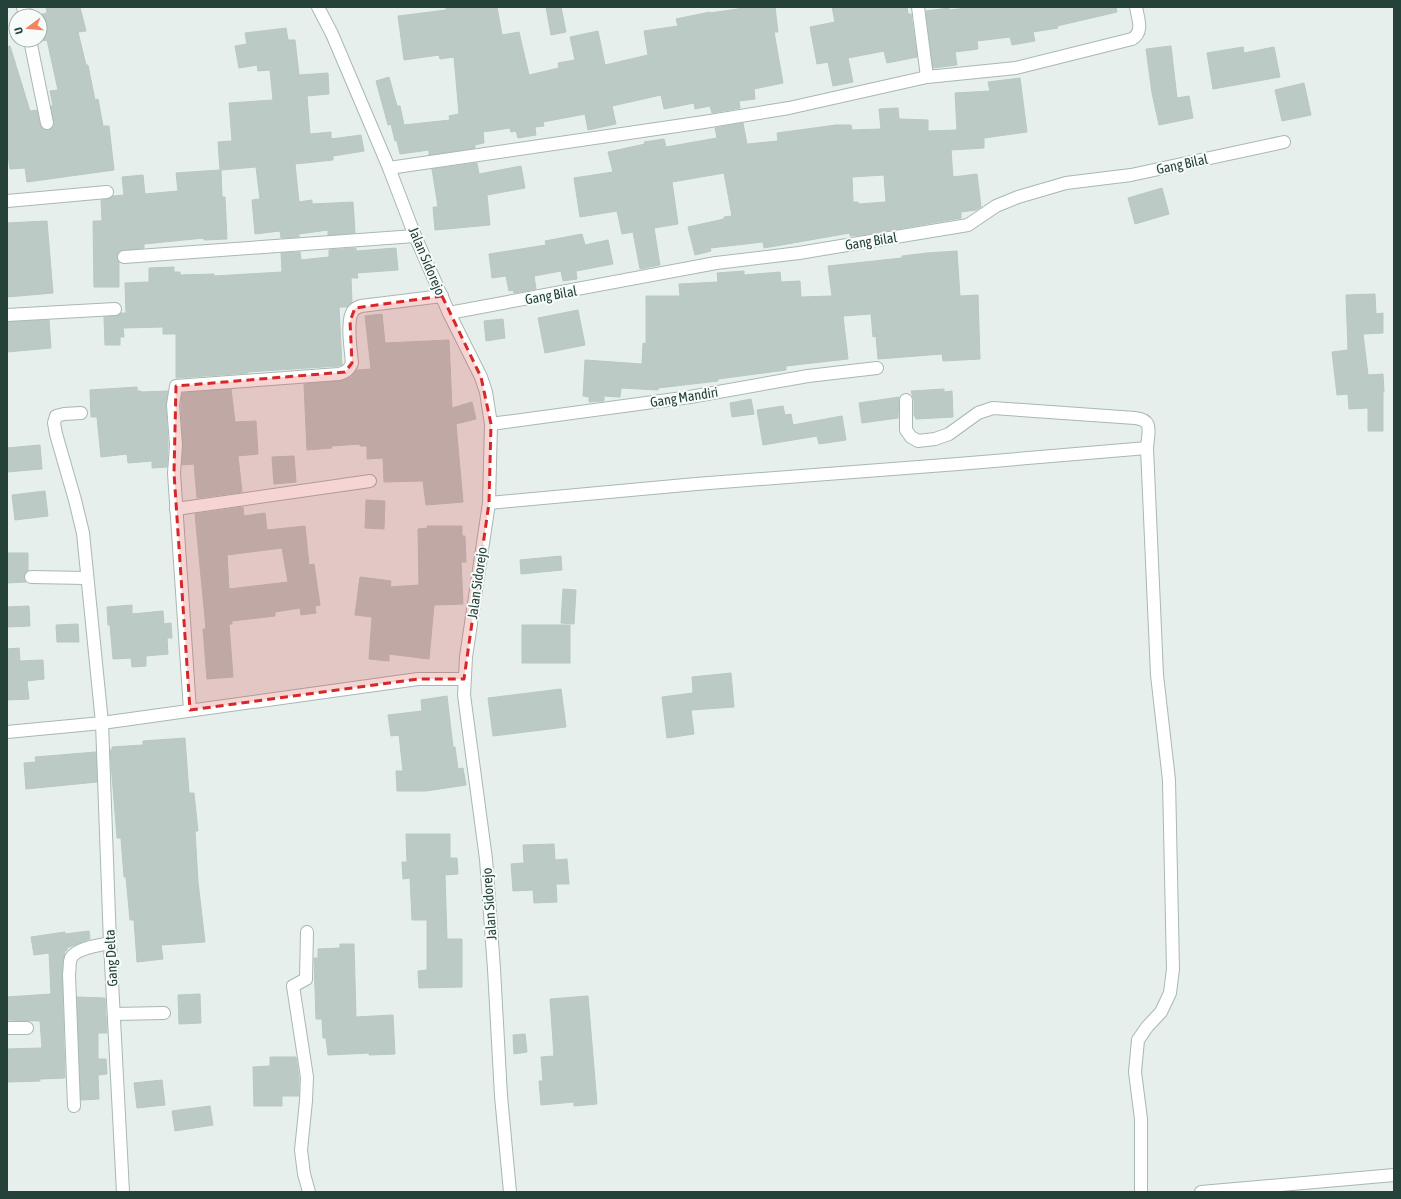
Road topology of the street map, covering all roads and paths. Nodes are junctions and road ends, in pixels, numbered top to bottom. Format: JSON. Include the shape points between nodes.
{"nodes":[{"id":1,"x":318,"y":7,"type":"edge"},
{"id":2,"x":918,"y":7,"type":"edge"},
{"id":3,"x":1136,"y":7,"type":"edge"},
{"id":4,"x":32,"y":48,"type":"edge"},
{"id":5,"x":926,"y":77,"type":"junction"},
{"id":6,"x":47,"y":123,"type":"dead end"},
{"id":7,"x":1284,"y":142,"type":"dead end"},
{"id":8,"x":389,"y":168,"type":"junction"},
{"id":9,"x":107,"y":192,"type":"dead end"},
{"id":10,"x":7,"y":201,"type":"edge"},
{"id":11,"x":414,"y":236,"type":"junction"},
{"id":12,"x":124,"y":257,"type":"dead end"},
{"id":13,"x":442,"y":296,"type":"junction"},
{"id":14,"x":115,"y":309,"type":"dead end"},
{"id":15,"x":449,"y":313,"type":"junction"},
{"id":16,"x":7,"y":315,"type":"edge"},
{"id":17,"x":877,"y":368,"type":"dead end"},
{"id":18,"x":906,"y":400,"type":"dead end"},
{"id":19,"x":81,"y":413,"type":"dead end"},
{"id":20,"x":491,"y":424,"type":"junction"},
{"id":21,"x":1147,"y":448,"type":"junction"},
{"id":22,"x":370,"y":481,"type":"dead end"},
{"id":23,"x":489,"y":503,"type":"junction"},
{"id":24,"x":176,"y":509,"type":"junction"},
{"id":25,"x":31,"y":577,"type":"dead end"},
{"id":26,"x":86,"y":578,"type":"junction"},
{"id":27,"x":464,"y":678,"type":"junction"},
{"id":28,"x":190,"y":710,"type":"junction"},
{"id":29,"x":102,"y":723,"type":"junction"},
{"id":30,"x":7,"y":732,"type":"edge"},
{"id":31,"x":307,"y":932,"type":"dead end"},
{"id":32,"x":110,"y":943,"type":"junction"},
{"id":33,"x":164,"y":1013,"type":"dead end"},
{"id":34,"x":114,"y":1014,"type":"junction"},
{"id":35,"x":7,"y":1028,"type":"edge"},
{"id":36,"x":27,"y":1028,"type":"dead end"},
{"id":37,"x":74,"y":1106,"type":"dead end"},
{"id":38,"x":1394,"y":1175,"type":"edge"},
{"id":39,"x":1315,"y":1187,"type":"edge"},
{"id":40,"x":1227,"y":1191,"type":"edge"},
{"id":41,"x":123,"y":1192,"type":"edge"},
{"id":42,"x":309,"y":1192,"type":"edge"},
{"id":43,"x":510,"y":1192,"type":"edge"},
{"id":44,"x":1141,"y":1192,"type":"edge"},
{"id":45,"x":1201,"y":1192,"type":"edge"}],
"edges":[{"from":1,"to":8,"type":"street","name":"Jalan Sidorejo"},
{"from":2,"to":5,"type":"street"},
{"from":3,"to":5,"type":"street","via":[[1139,28],[1137,35],[1132,39],[1016,68]]},
{"from":4,"to":6,"type":"street"},
{"from":5,"to":8,"type":"street","via":[[768,112]]},
{"from":7,"to":15,"type":"street","name":"Gang Bilal","via":[[1131,175],[1066,183],[1003,203],[968,225],[799,253],[716,263]]},
{"from":8,"to":11,"type":"street","name":"Jalan Sidorejo"},
{"from":9,"to":10,"type":"street"},
{"from":11,"to":12,"type":"street"},
{"from":11,"to":13,"type":"street","name":"Jalan Sidorejo"},
{"from":13,"to":15,"type":"street","name":"Jalan Sidorejo"},
{"from":13,"to":24,"type":"street","via":[[355,308],[350,321],[352,363],[345,372],[176,386],[173,405]]},
{"from":14,"to":16,"type":"street"},
{"from":15,"to":20,"type":"street","name":"Jalan Sidorejo","via":[[486,392]]},
{"from":17,"to":20,"type":"street","name":"Gang Mandiri"},
{"from":18,"to":21,"type":"street","via":[[906,430],[918,441],[949,434],[978,413],[993,408],[1143,419],[1149,428]]},
{"from":19,"to":26,"type":"street","name":"Gang Delta","via":[[56,416],[54,422],[83,533]]},
{"from":20,"to":23,"type":"street","name":"Jalan Sidorejo"},
{"from":21,"to":23,"type":"street"},
{"from":21,"to":44,"type":"street","via":[[1157,675],[1168,780],[1173,969],[1170,993],[1161,1012],[1138,1040],[1135,1072],[1141,1119]]},
{"from":22,"to":24,"type":"street"},
{"from":23,"to":27,"type":"street","name":"Jalan Sidorejo"},
{"from":24,"to":28,"type":"street"},
{"from":25,"to":26,"type":"street"},
{"from":26,"to":29,"type":"street","name":"Gang Delta"},
{"from":27,"to":28,"type":"street","via":[[418,679]]},
{"from":27,"to":43,"type":"street","name":"Jalan Sidorejo","via":[[466,712],[486,859],[501,1096]]},
{"from":28,"to":29,"type":"street"},
{"from":29,"to":30,"type":"street"},
{"from":29,"to":32,"type":"street","name":"Gang Delta"},
{"from":31,"to":42,"type":"street","via":[[306,979],[293,986],[307,1077],[301,1150]]},
{"from":32,"to":34,"type":"street","name":"Gang Delta"},
{"from":32,"to":37,"type":"street","via":[[83,949],[71,958],[69,974]]},
{"from":33,"to":34,"type":"street"},
{"from":34,"to":41,"type":"street","name":"Gang Delta"},
{"from":35,"to":36,"type":"street"},
{"from":38,"to":39,"type":"street"},
{"from":39,"to":40,"type":"street"},
{"from":40,"to":45,"type":"street"}]}
